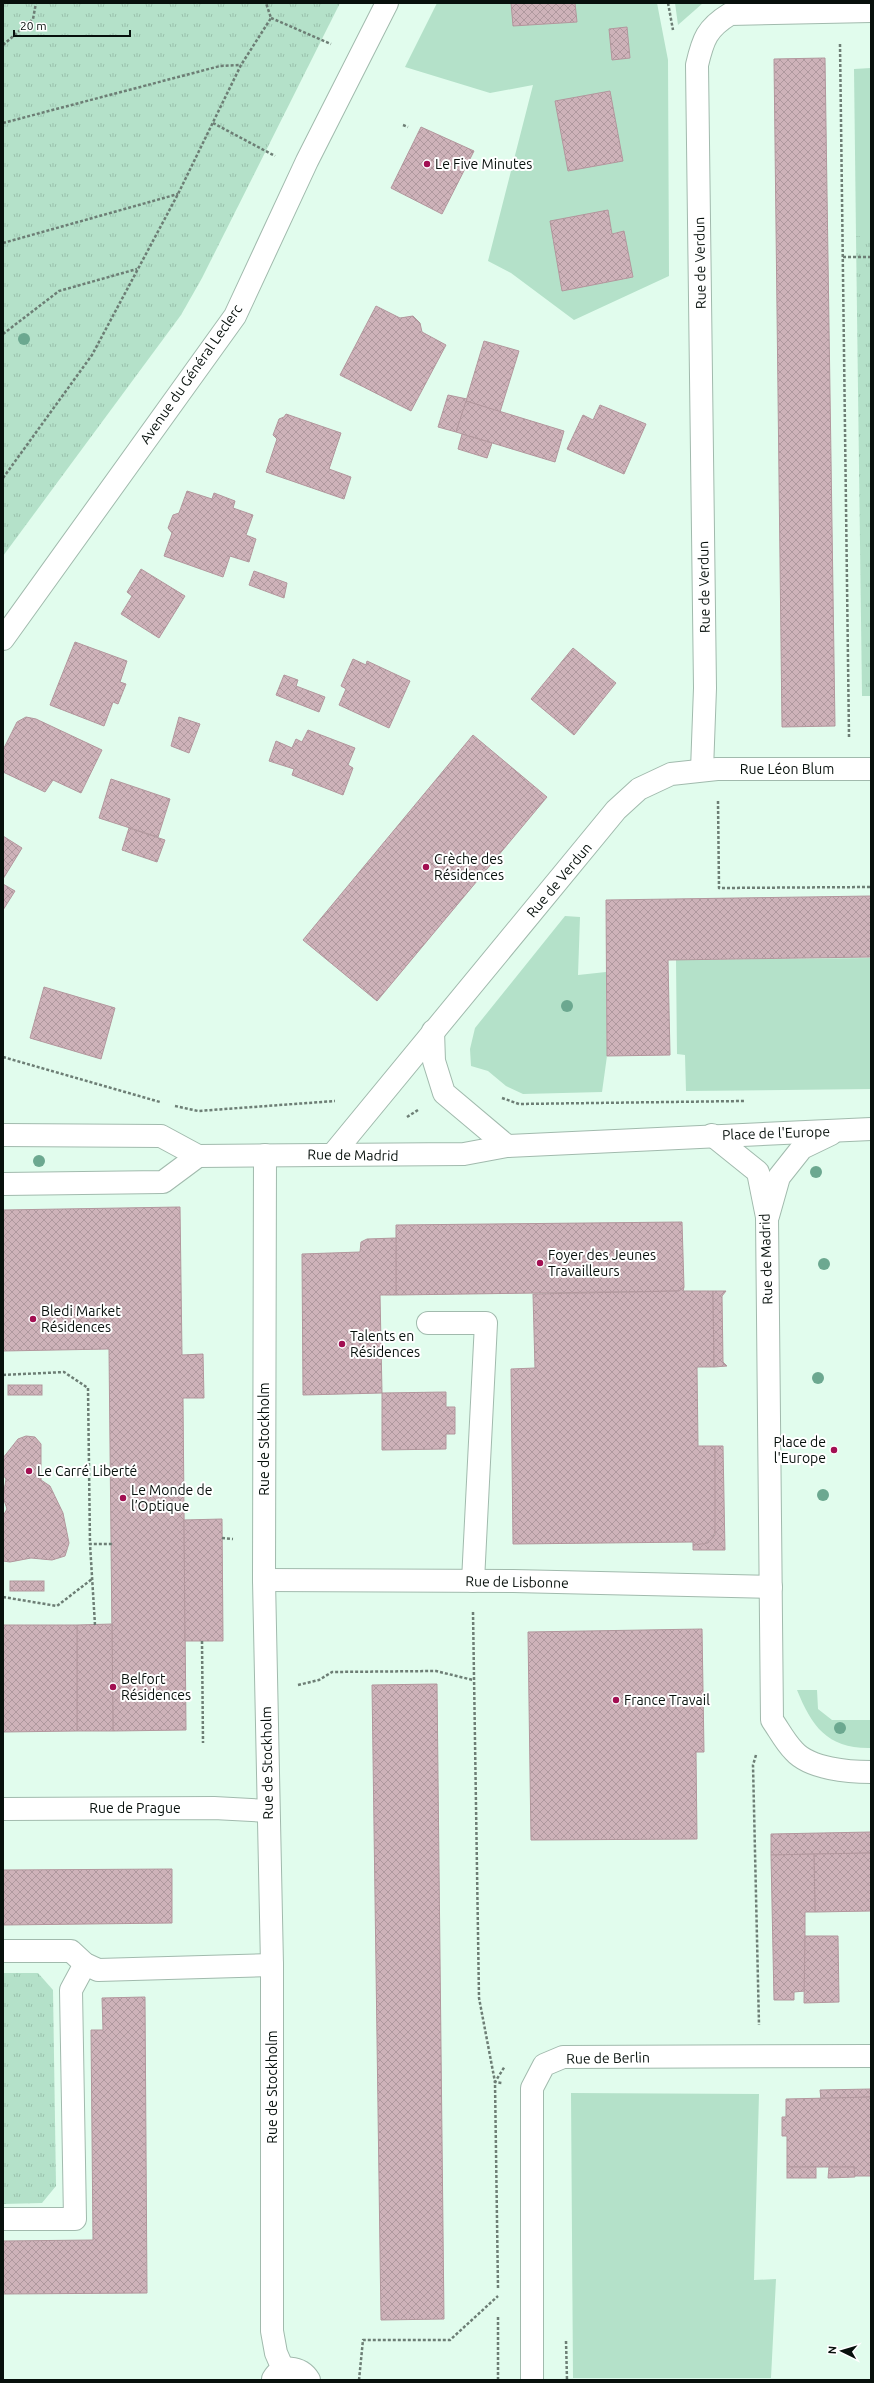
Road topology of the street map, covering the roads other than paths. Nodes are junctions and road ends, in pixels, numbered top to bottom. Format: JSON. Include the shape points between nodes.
{"nodes":[{"id":1,"x":387,"y":3,"type":"edge"},
{"id":2,"x":871,"y":11,"type":"edge"},
{"id":3,"x":3,"y":639,"type":"edge"},
{"id":4,"x":871,"y":769,"type":"edge"},
{"id":5,"x":702,"y":770,"type":"junction"},
{"id":6,"x":433,"y":1031,"type":"junction"},
{"id":7,"x":871,"y":1129,"type":"edge"},
{"id":8,"x":839,"y":1130,"type":"junction"},
{"id":9,"x":3,"y":1135,"type":"edge"},
{"id":10,"x":712,"y":1136,"type":"junction"},
{"id":11,"x":507,"y":1146,"type":"junction"},
{"id":12,"x":333,"y":1154,"type":"junction"},
{"id":13,"x":265,"y":1155,"type":"junction"},
{"id":14,"x":198,"y":1156,"type":"junction"},
{"id":15,"x":3,"y":1184,"type":"edge"},
{"id":16,"x":767,"y":1217,"type":"junction"},
{"id":17,"x":428,"y":1323,"type":"dead end"},
{"id":18,"x":264,"y":1580,"type":"junction"},
{"id":19,"x":473,"y":1581,"type":"junction"},
{"id":20,"x":771,"y":1587,"type":"junction"},
{"id":21,"x":871,"y":1772,"type":"edge"},
{"id":22,"x":3,"y":1809,"type":"edge"},
{"id":23,"x":268,"y":1811,"type":"junction"},
{"id":24,"x":3,"y":1951,"type":"edge"},
{"id":25,"x":85,"y":1964,"type":"junction"},
{"id":26,"x":272,"y":1965,"type":"junction"},
{"id":27,"x":871,"y":2056,"type":"edge"},
{"id":28,"x":3,"y":2219,"type":"edge"},
{"id":29,"x":278,"y":2375,"type":"edge"},
{"id":30,"x":309,"y":2380,"type":"edge"},
{"id":31,"x":532,"y":2380,"type":"edge"}],
"edges":[{"from":1,"to":3,"type":"street","name":"Avenue du Général Leclerc","via":[[307,162],[235,316]]},
{"from":2,"to":5,"type":"street","name":"Rue de Verdun","via":[[730,14],[714,24],[702,41],[697,65],[705,688]]},
{"from":4,"to":5,"type":"street","name":"Rue Léon Blum"},
{"from":5,"to":6,"type":"street","name":"Rue de Verdun","via":[[671,774],[639,789],[616,810]]},
{"from":6,"to":11,"type":"street","via":[[434,1061],[444,1093]]},
{"from":6,"to":12,"type":"street","name":"Rue de Verdun"},
{"from":7,"to":8,"type":"street","name":"Place de l'Europe"},
{"from":8,"to":10,"type":"street","name":"Place de l'Europe"},
{"from":8,"to":16,"type":"street","name":"Place de l'Europe","via":[[802,1148],[779,1177]]},
{"from":9,"to":14,"type":"street","name":"Rue de Madrid","via":[[161,1136]]},
{"from":10,"to":11,"type":"street","name":"Rue de Madrid"},
{"from":10,"to":16,"type":"street","name":"Rue de Madrid","via":[[758,1172]]},
{"from":11,"to":12,"type":"street","name":"Rue de Madrid","via":[[464,1154]]},
{"from":12,"to":13,"type":"street","name":"Rue de Madrid"},
{"from":13,"to":14,"type":"street","name":"Rue de Madrid"},
{"from":13,"to":18,"type":"street","name":"Rue de Stockholm"},
{"from":14,"to":15,"type":"street","via":[[163,1182]]},
{"from":16,"to":20,"type":"street","name":"Rue de Madrid"},
{"from":17,"to":19,"type":"street","via":[[486,1323]]},
{"from":18,"to":19,"type":"street","name":"Rue de Lisbonne"},
{"from":18,"to":23,"type":"street","name":"Rue de Stockholm"},
{"from":19,"to":20,"type":"street","name":"Rue de Lisbonne"},
{"from":20,"to":21,"type":"street","via":[[772,1720],[794,1752],[818,1765],[851,1772]]},
{"from":22,"to":23,"type":"street","name":"Rue de Prague","via":[[214,1808]]},
{"from":23,"to":26,"type":"street","name":"Rue de Stockholm"},
{"from":24,"to":25,"type":"street","via":[[71,1951]]},
{"from":25,"to":26,"type":"street","via":[[98,1970]]},
{"from":25,"to":28,"type":"street","via":[[71,1990],[75,2219]]},
{"from":26,"to":29,"type":"street","name":"Rue de Stockholm","via":[[272,2331]]},
{"from":27,"to":31,"type":"street","name":"Rue de Berlin","via":[[563,2057],[544,2065],[532,2088]]},
{"from":29,"to":30,"type":"street","via":[[295,2368]]}]}
